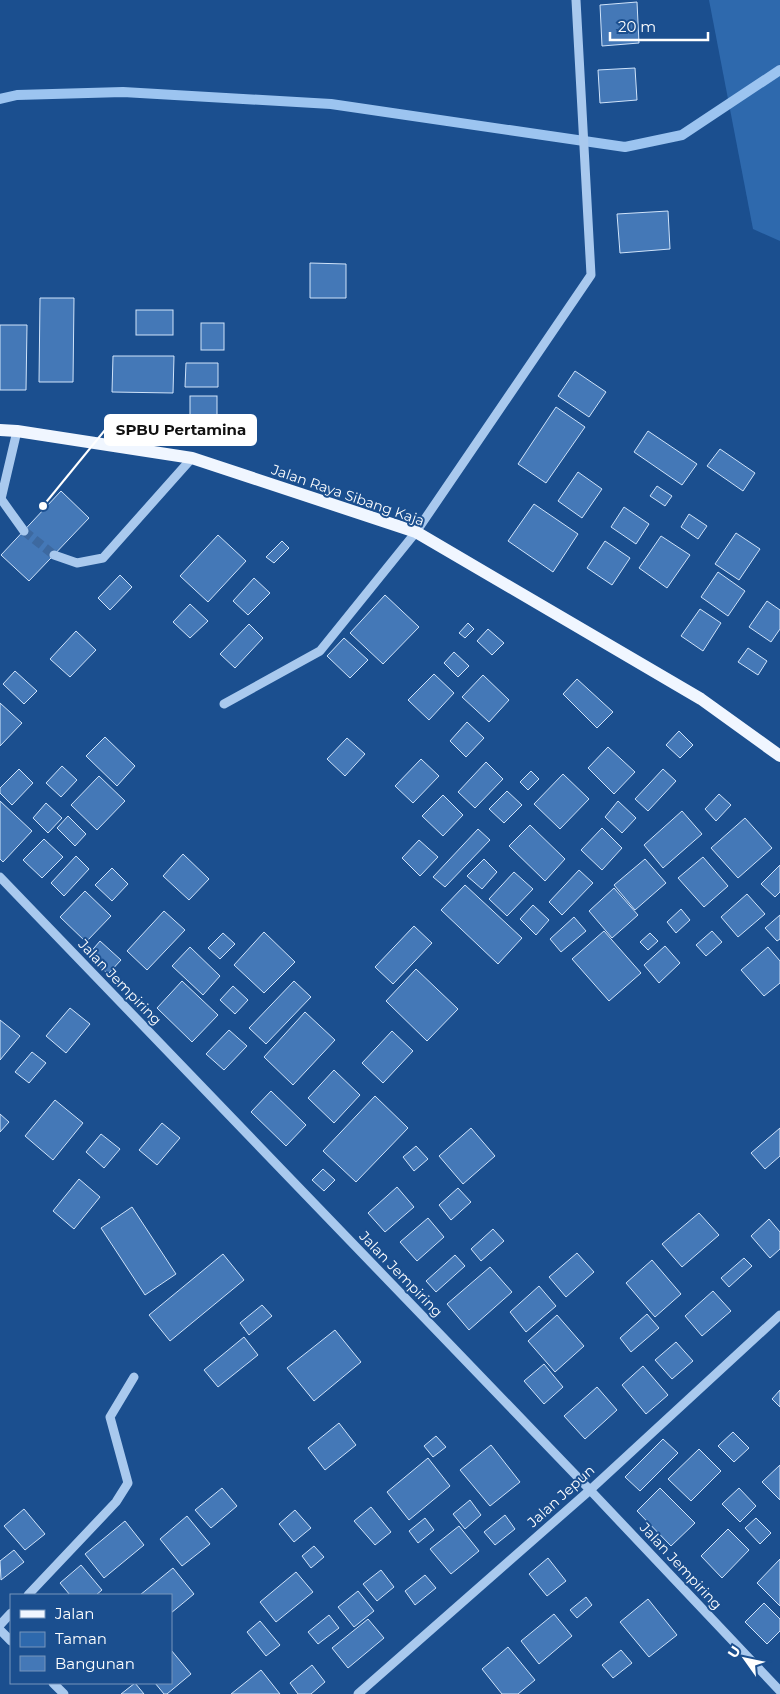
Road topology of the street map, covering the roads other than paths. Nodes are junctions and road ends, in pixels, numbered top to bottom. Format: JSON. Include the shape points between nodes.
{"nodes":[{"id":1,"x":576,"y":0,"type":"edge"},
{"id":2,"x":0,"y":430,"type":"edge"},
{"id":3,"x":17,"y":431,"type":"junction"},
{"id":4,"x":192,"y":458,"type":"junction"},
{"id":5,"x":24,"y":531,"type":"tunnel mouth"},
{"id":6,"x":416,"y":532,"type":"junction"},
{"id":7,"x":54,"y":555,"type":"tunnel mouth"},
{"id":8,"x":224,"y":704,"type":"dead end"},
{"id":9,"x":780,"y":756,"type":"edge"},
{"id":10,"x":0,"y":877,"type":"edge"},
{"id":11,"x":780,"y":1315,"type":"edge"},
{"id":12,"x":134,"y":1377,"type":"dead end"},
{"id":13,"x":590,"y":1490,"type":"junction"},
{"id":14,"x":29,"y":1594,"type":"edge"},
{"id":15,"x":10,"y":1614,"type":"edge"},
{"id":16,"x":0,"y":1625,"type":"edge"},
{"id":17,"x":0,"y":1630,"type":"edge"},
{"id":18,"x":10,"y":1641,"type":"edge"},
{"id":19,"x":54,"y":1684,"type":"edge"},
{"id":20,"x":780,"y":1691,"type":"edge"},
{"id":21,"x":64,"y":1694,"type":"edge"},
{"id":22,"x":358,"y":1694,"type":"edge"}],
"edges":[{"from":1,"to":6,"type":"street","via":[[591,275]]},
{"from":2,"to":3,"type":"main road","name":"Jalan Raya Sibang Kaja"},
{"from":3,"to":4,"type":"main road","name":"Jalan Raya Sibang Kaja"},
{"from":3,"to":5,"type":"street","via":[[1,499]]},
{"from":4,"to":6,"type":"main road","name":"Jalan Raya Sibang Kaja"},
{"from":4,"to":7,"type":"street","via":[[103,558],[77,563]]},
{"from":6,"to":8,"type":"street","via":[[320,651]]},
{"from":6,"to":9,"type":"main road","name":"Jalan Raya Sibang Kaja","via":[[702,699]]},
{"from":10,"to":13,"type":"street","name":"Jalan Jempiring"},
{"from":11,"to":13,"type":"street","name":"Jalan Jepun"},
{"from":12,"to":14,"type":"street","via":[[110,1417],[128,1483],[116,1502]]},
{"from":13,"to":20,"type":"street","name":"Jalan Jempiring"},
{"from":13,"to":22,"type":"street","name":"Jalan Jepun"},
{"from":15,"to":16,"type":"street"},
{"from":17,"to":18,"type":"street"},
{"from":19,"to":21,"type":"street"}]}
